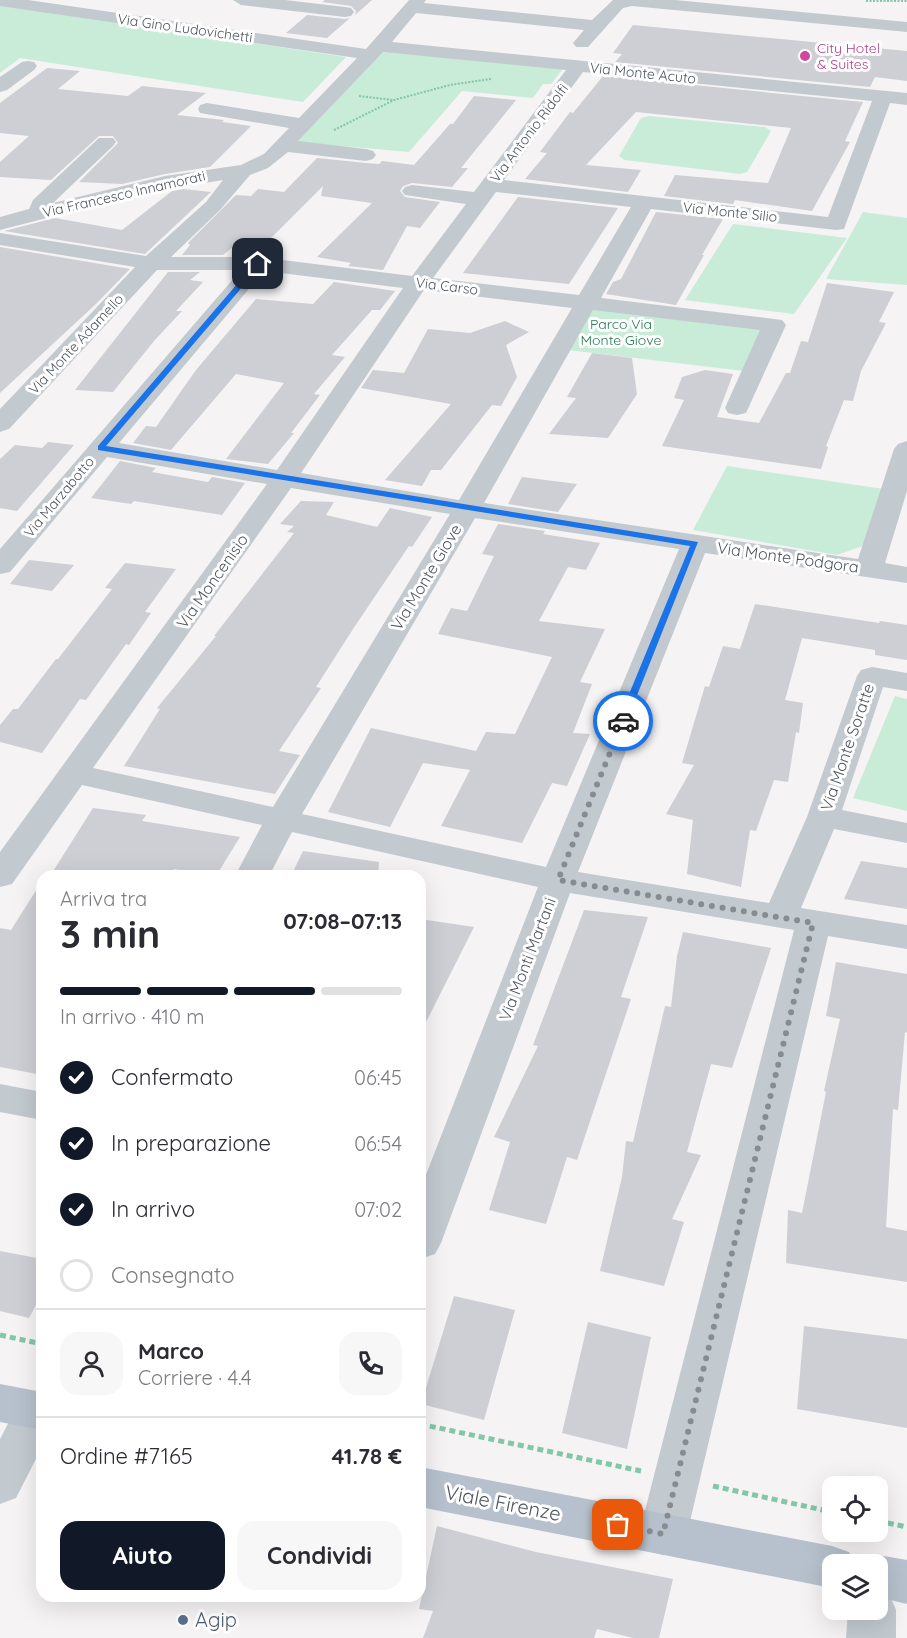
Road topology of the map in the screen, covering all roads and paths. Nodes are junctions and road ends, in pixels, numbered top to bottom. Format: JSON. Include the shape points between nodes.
{"nodes":[{"id":1,"x":119,"y":0,"type":"edge"},
{"id":2,"x":241,"y":0,"type":"edge"},
{"id":3,"x":486,"y":0,"type":"edge"},
{"id":4,"x":0,"y":1,"type":"edge"},
{"id":5,"x":415,"y":4,"type":"edge"},
{"id":6,"x":559,"y":7,"type":"dead end"},
{"id":7,"x":788,"y":8,"type":"edge"},
{"id":8,"x":345,"y":12,"type":"dead end"},
{"id":9,"x":96,"y":15,"type":"junction"},
{"id":10,"x":596,"y":26,"type":"junction"},
{"id":11,"x":907,"y":27,"type":"edge"},
{"id":12,"x":375,"y":51,"type":"junction"},
{"id":13,"x":556,"y":64,"type":"junction"},
{"id":14,"x":28,"y":66,"type":"dead end"},
{"id":15,"x":578,"y":66,"type":"junction"},
{"id":16,"x":498,"y":79,"type":"dead end"},
{"id":17,"x":0,"y":86,"type":"edge"},
{"id":18,"x":882,"y":96,"type":"junction"},
{"id":19,"x":907,"y":99,"type":"edge"},
{"id":20,"x":207,"y":109,"type":"dead end"},
{"id":21,"x":303,"y":124,"type":"junction"},
{"id":22,"x":106,"y":142,"type":"dead end"},
{"id":23,"x":293,"y":146,"type":"junction"},
{"id":24,"x":366,"y":155,"type":"dead end"},
{"id":25,"x":242,"y":171,"type":"junction"},
{"id":26,"x":412,"y":191,"type":"dead end"},
{"id":27,"x":484,"y":192,"type":"junction"},
{"id":28,"x":644,"y":203,"type":"junction"},
{"id":29,"x":39,"y":213,"type":"junction"},
{"id":30,"x":0,"y":224,"type":"edge"},
{"id":31,"x":0,"y":239,"type":"edge"},
{"id":32,"x":0,"y":245,"type":"edge"},
{"id":33,"x":31,"y":245,"type":"junction"},
{"id":34,"x":151,"y":263,"type":"junction"},
{"id":35,"x":258,"y":264,"type":"junction"},
{"id":36,"x":418,"y":283,"type":"junction"},
{"id":37,"x":586,"y":303,"type":"junction"},
{"id":38,"x":736,"y":408,"type":"dead end"},
{"id":39,"x":0,"y":424,"type":"edge"},
{"id":40,"x":101,"y":448,"type":"junction"},
{"id":41,"x":907,"y":450,"type":"edge"},
{"id":42,"x":284,"y":479,"type":"junction"},
{"id":43,"x":900,"y":496,"type":"edge"},
{"id":44,"x":467,"y":509,"type":"junction"},
{"id":45,"x":695,"y":544,"type":"junction"},
{"id":46,"x":0,"y":566,"type":"edge"},
{"id":47,"x":869,"y":569,"type":"junction"},
{"id":48,"x":907,"y":575,"type":"edge"},
{"id":49,"x":907,"y":682,"type":"edge"},
{"id":50,"x":75,"y":774,"type":"junction"},
{"id":51,"x":823,"y":817,"type":"junction"},
{"id":52,"x":282,"y":819,"type":"junction"},
{"id":53,"x":907,"y":833,"type":"edge"},
{"id":54,"x":5,"y":862,"type":"edge"},
{"id":55,"x":255,"y":870,"type":"edge"},
{"id":56,"x":558,"y":880,"type":"junction"},
{"id":57,"x":796,"y":920,"type":"junction"},
{"id":58,"x":907,"y":937,"type":"edge"},
{"id":59,"x":0,"y":1098,"type":"edge"},
{"id":60,"x":36,"y":1105,"type":"edge"},
{"id":61,"x":426,"y":1227,"type":"edge"},
{"id":62,"x":0,"y":1335,"type":"edge"},
{"id":63,"x":36,"y":1343,"type":"edge"},
{"id":64,"x":27,"y":1408,"type":"edge"},
{"id":65,"x":426,"y":1425,"type":"edge"},
{"id":66,"x":676,"y":1479,"type":"junction"},
{"id":67,"x":0,"y":1484,"type":"edge"},
{"id":68,"x":426,"y":1487,"type":"edge"},
{"id":69,"x":822,"y":1510,"type":"edge"},
{"id":70,"x":888,"y":1523,"type":"edge"},
{"id":71,"x":907,"y":1527,"type":"edge"},
{"id":72,"x":663,"y":1534,"type":"junction"},
{"id":73,"x":822,"y":1565,"type":"edge"},
{"id":74,"x":888,"y":1578,"type":"edge"},
{"id":75,"x":907,"y":1582,"type":"edge"},
{"id":76,"x":872,"y":1620,"type":"edge"},
{"id":77,"x":872,"y":1638,"type":"edge"}],
"edges":[{"from":1,"to":9,"type":"street"},
{"from":2,"to":8,"type":"street"},
{"from":3,"to":6,"type":"street"},
{"from":4,"to":9,"type":"street","name":"Via Gino Ludovichetti"},
{"from":5,"to":10,"type":"street"},
{"from":5,"to":12,"type":"street","name":"Via Francesco Innamorati"},
{"from":7,"to":10,"type":"street","via":[[632,1],[617,4]]},
{"from":7,"to":11,"type":"street"},
{"from":9,"to":12,"type":"street","name":"Via Gino Ludovichetti"},
{"from":10,"to":13,"type":"street","via":[[576,51],[565,54]]},
{"from":12,"to":13,"type":"street","name":"Via Monte Acuto"},
{"from":12,"to":21,"type":"street","name":"Via Francesco Innamorati"},
{"from":13,"to":15,"type":"street","name":"Via Monte Acuto"},
{"from":14,"to":17,"type":"street"},
{"from":15,"to":18,"type":"street","name":"Via Monte Acuto"},
{"from":15,"to":27,"type":"street","name":"Via Antonio Ridolfi"},
{"from":16,"to":23,"type":"path","via":[[450,85],[394,100]]},
{"from":18,"to":19,"type":"street","name":"Via Monte Acuto"},
{"from":18,"to":28,"type":"street","name":"Via Monte Silio","via":[[836,224]]},
{"from":20,"to":21,"type":"street"},
{"from":21,"to":23,"type":"street","name":"Via Francesco Innamorati"},
{"from":22,"to":29,"type":"street","via":[[40,204]]},
{"from":23,"to":24,"type":"street"},
{"from":23,"to":25,"type":"street","name":"Via Francesco Innamorati"},
{"from":25,"to":29,"type":"street","name":"Via Francesco Innamorati","via":[[160,183]]},
{"from":25,"to":34,"type":"street","name":"Via Monte Adamello","via":[[213,206]]},
{"from":26,"to":27,"type":"street","name":"Via Antonio Ridolfi"},
{"from":27,"to":28,"type":"street","name":"Via Monte Silio"},
{"from":27,"to":36,"type":"street","name":"Via Antonio Ridolfi"},
{"from":28,"to":37,"type":"street","name":"Via Monte Giove"},
{"from":29,"to":30,"type":"street","name":"Via Francesco Innamorati"},
{"from":31,"to":33,"type":"street","name":"Via Carso"},
{"from":32,"to":33,"type":"street","name":"Via Carso"},
{"from":33,"to":34,"type":"street","name":"Via Carso"},
{"from":34,"to":35,"type":"street","name":"Via Carso"},
{"from":34,"to":39,"type":"street","name":"Via Monte Adamello"},
{"from":35,"to":36,"type":"street","name":"Via Carso"},
{"from":35,"to":40,"type":"street","name":"Via Marzabotto"},
{"from":36,"to":37,"type":"street","name":"Via Carso"},
{"from":36,"to":42,"type":"street","name":"Via Moncenisio"},
{"from":37,"to":38,"type":"street","name":"Via Carso","via":[[774,325]]},
{"from":37,"to":44,"type":"street","name":"Via Monte Giove"},
{"from":40,"to":42,"type":"street","name":"Via Monte Podgora"},
{"from":40,"to":46,"type":"street","name":"Via Marzabotto"},
{"from":41,"to":43,"type":"street"},
{"from":42,"to":44,"type":"street","name":"Via Monte Podgora"},
{"from":42,"to":50,"type":"street","name":"Via Moncenisio"},
{"from":43,"to":47,"type":"street"},
{"from":44,"to":45,"type":"street","name":"Via Monte Podgora"},
{"from":44,"to":52,"type":"street","name":"Via Monte Giove"},
{"from":45,"to":47,"type":"street","name":"Via Monte Podgora"},
{"from":45,"to":56,"type":"street","name":"Via Monti Martani"},
{"from":47,"to":48,"type":"street","name":"Via Monte Podgora"},
{"from":49,"to":51,"type":"street","name":"Via Monte Soratte","via":[[872,676]]},
{"from":50,"to":52,"type":"street"},
{"from":50,"to":54,"type":"street","name":"Via Moncenisio"},
{"from":51,"to":53,"type":"street","name":"Via Monte Soratte"},
{"from":51,"to":57,"type":"street","name":"Via Monte Soratte"},
{"from":52,"to":55,"type":"street","name":"Via Monte Giove"},
{"from":52,"to":56,"type":"street"},
{"from":56,"to":57,"type":"street"},
{"from":56,"to":61,"type":"street","name":"Via Monti Martani"},
{"from":57,"to":58,"type":"street"},
{"from":57,"to":66,"type":"street","name":"Via Monte Soratte"},
{"from":59,"to":60,"type":"street"},
{"from":62,"to":63,"type":"path"},
{"from":64,"to":67,"type":"street"},
{"from":65,"to":66,"type":"path"},
{"from":66,"to":69,"type":"path"},
{"from":66,"to":72,"type":"street","name":"Via Monte Soratte"},
{"from":68,"to":72,"type":"main road","name":"Viale Firenze"},
{"from":70,"to":71,"type":"path"},
{"from":72,"to":73,"type":"main road","name":"Viale Firenze"},
{"from":74,"to":75,"type":"main road"},
{"from":76,"to":77,"type":"street"}]}
